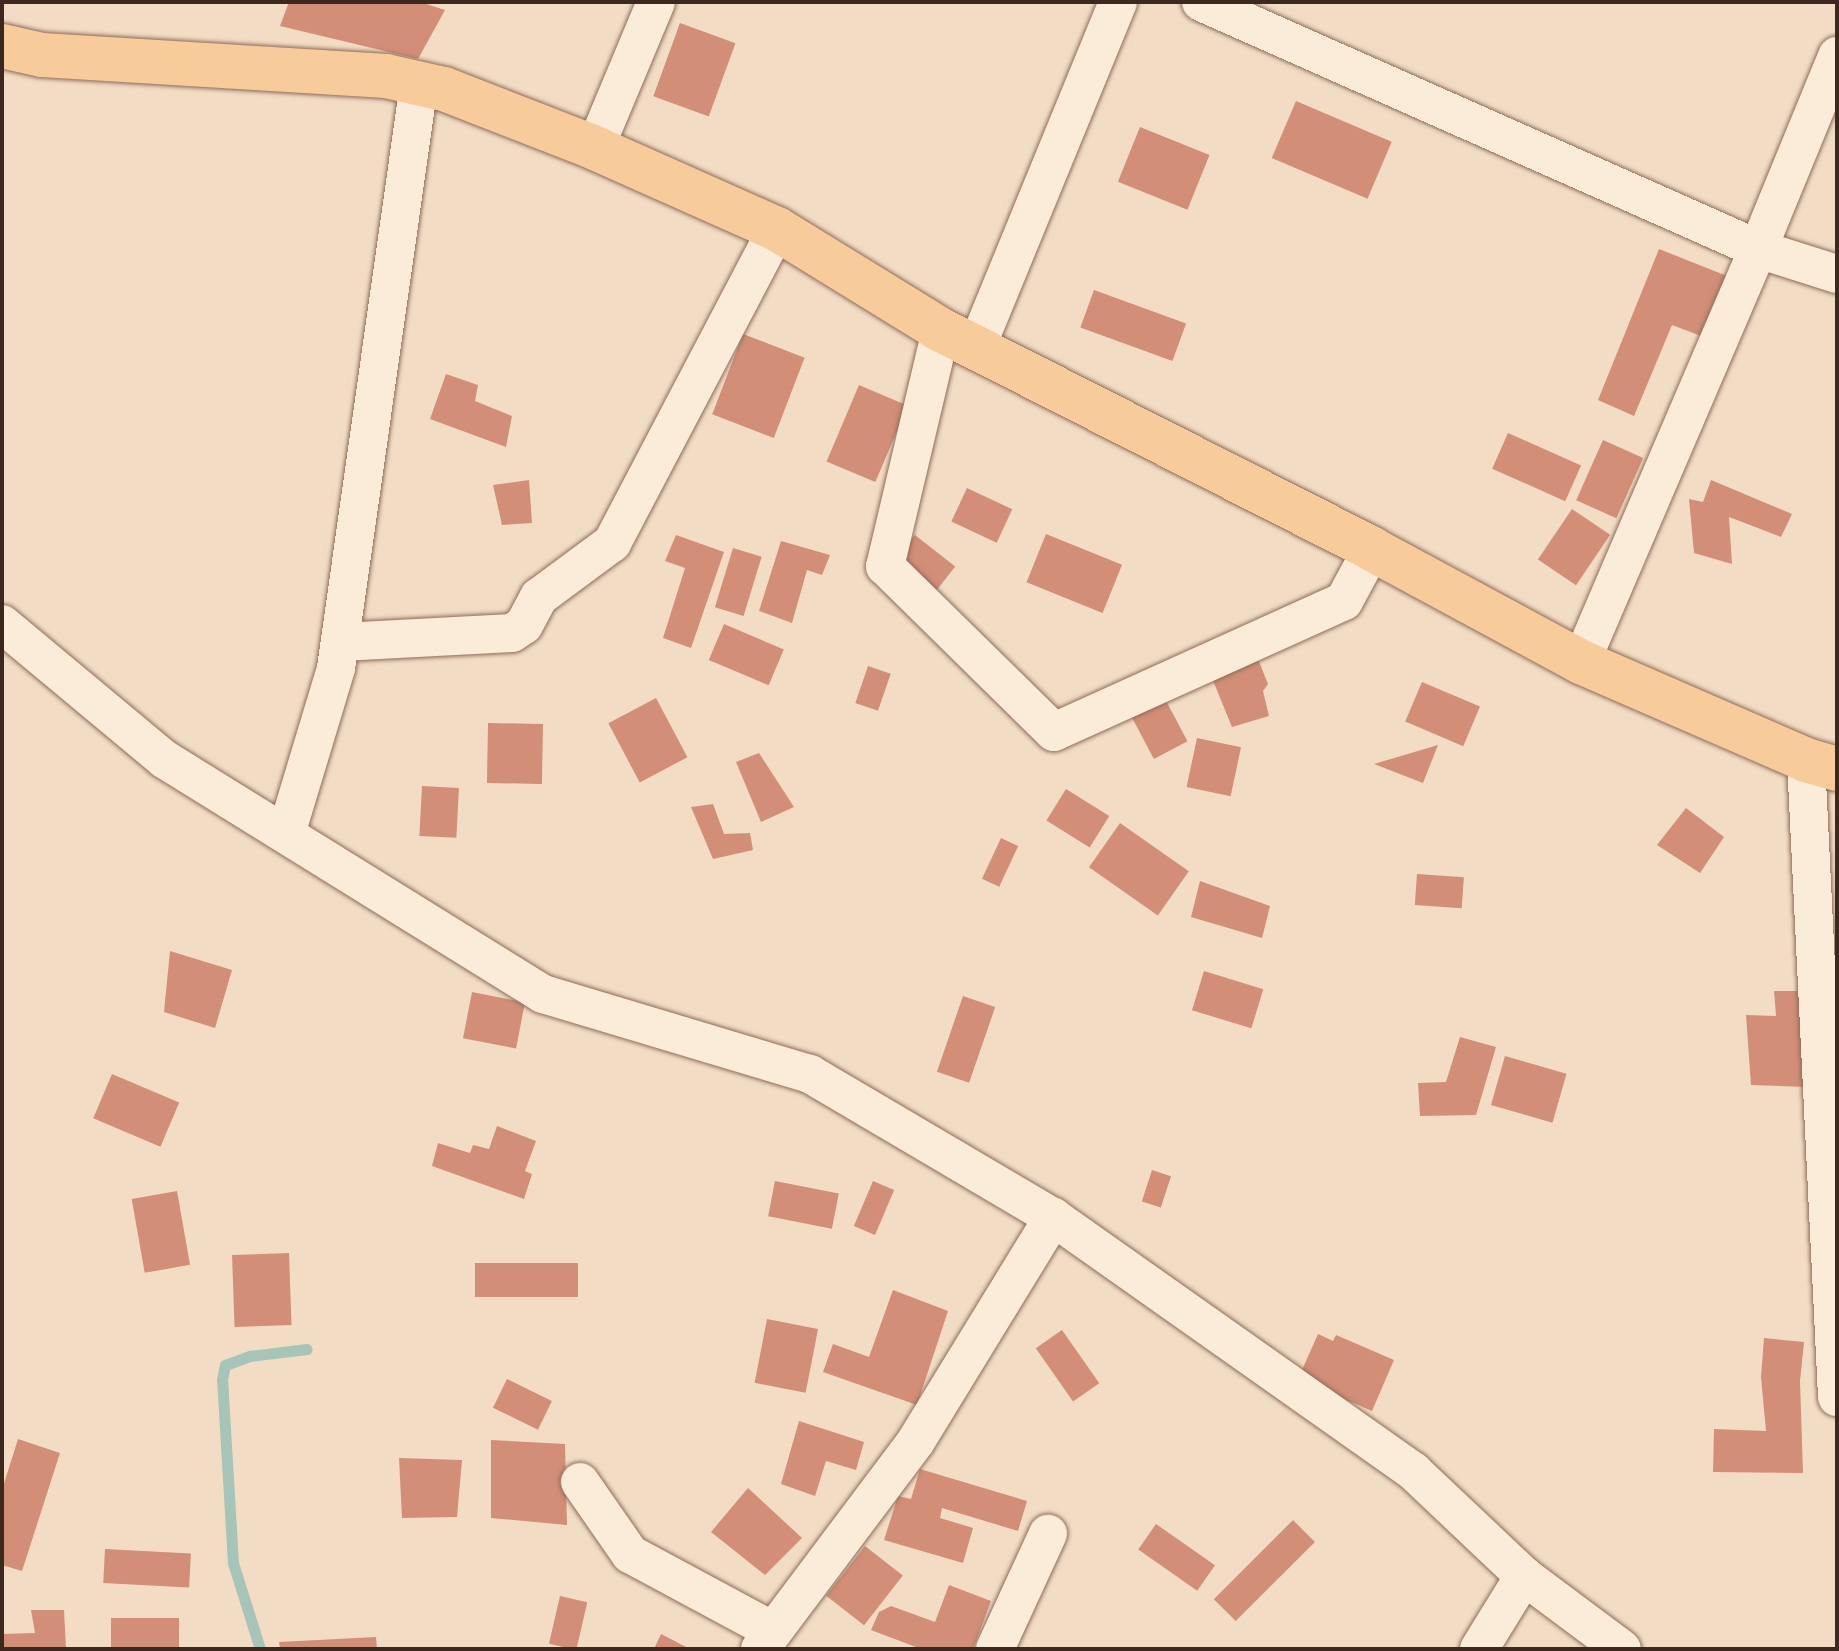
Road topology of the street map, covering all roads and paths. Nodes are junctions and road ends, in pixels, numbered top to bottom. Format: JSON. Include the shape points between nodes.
{"nodes":[{"id":1,"x":656,"y":2,"type":"edge"},
{"id":2,"x":1118,"y":2,"type":"edge"},
{"id":3,"x":1201,"y":2,"type":"edge"},
{"id":4,"x":2,"y":46,"type":"edge"},
{"id":5,"x":1837,"y":56,"type":"edge"},
{"id":6,"x":419,"y":84,"type":"junction"},
{"id":7,"x":595,"y":148,"type":"junction"},
{"id":8,"x":777,"y":229,"type":"junction"},
{"id":9,"x":1758,"y":249,"type":"junction"},
{"id":10,"x":1837,"y":274,"type":"edge"},
{"id":11,"x":959,"y":338,"type":"junction"},
{"id":12,"x":1372,"y":549,"type":"junction"},
{"id":13,"x":2,"y":624,"type":"edge"},
{"id":14,"x":341,"y":642,"type":"junction"},
{"id":15,"x":1581,"y":662,"type":"junction"},
{"id":16,"x":1822,"y":764,"type":"edge"},
{"id":17,"x":286,"y":834,"type":"junction"},
{"id":18,"x":1053,"y":1217,"type":"junction"},
{"id":19,"x":1837,"y":1397,"type":"edge"},
{"id":20,"x":580,"y":1482,"type":"dead end"},
{"id":21,"x":1048,"y":1534,"type":"dead end"},
{"id":22,"x":1524,"y":1576,"type":"junction"},
{"id":23,"x":767,"y":1640,"type":"edge"},
{"id":24,"x":995,"y":1649,"type":"edge"},
{"id":25,"x":1479,"y":1649,"type":"edge"},
{"id":26,"x":1622,"y":1649,"type":"edge"}],
"edges":[{"from":1,"to":7,"type":"street"},
{"from":2,"to":11,"type":"street"},
{"from":3,"to":9,"type":"street"},
{"from":4,"to":6,"type":"main road","via":[[42,55],[386,76]]},
{"from":5,"to":9,"type":"street"},
{"from":6,"to":7,"type":"main road"},
{"from":6,"to":14,"type":"street"},
{"from":7,"to":8,"type":"main road"},
{"from":8,"to":11,"type":"main road"},
{"from":8,"to":14,"type":"street","via":[[612,543],[539,597],[524,625],[512,633]]},
{"from":9,"to":10,"type":"street"},
{"from":9,"to":15,"type":"street"},
{"from":11,"to":12,"type":"main road"},
{"from":11,"to":12,"type":"street","via":[[885,566],[1054,732],[1344,601]]},
{"from":12,"to":15,"type":"main road"},
{"from":13,"to":17,"type":"street","via":[[164,759]]},
{"from":14,"to":17,"type":"street"},
{"from":15,"to":16,"type":"main road"},
{"from":16,"to":19,"type":"street"},
{"from":17,"to":18,"type":"street","via":[[543,994],[810,1074]]},
{"from":18,"to":22,"type":"street","via":[[1413,1471]]},
{"from":18,"to":23,"type":"street","via":[[916,1441]]},
{"from":20,"to":23,"type":"street","via":[[630,1554]]},
{"from":21,"to":24,"type":"street"},
{"from":22,"to":25,"type":"street"},
{"from":22,"to":26,"type":"street"}]}
